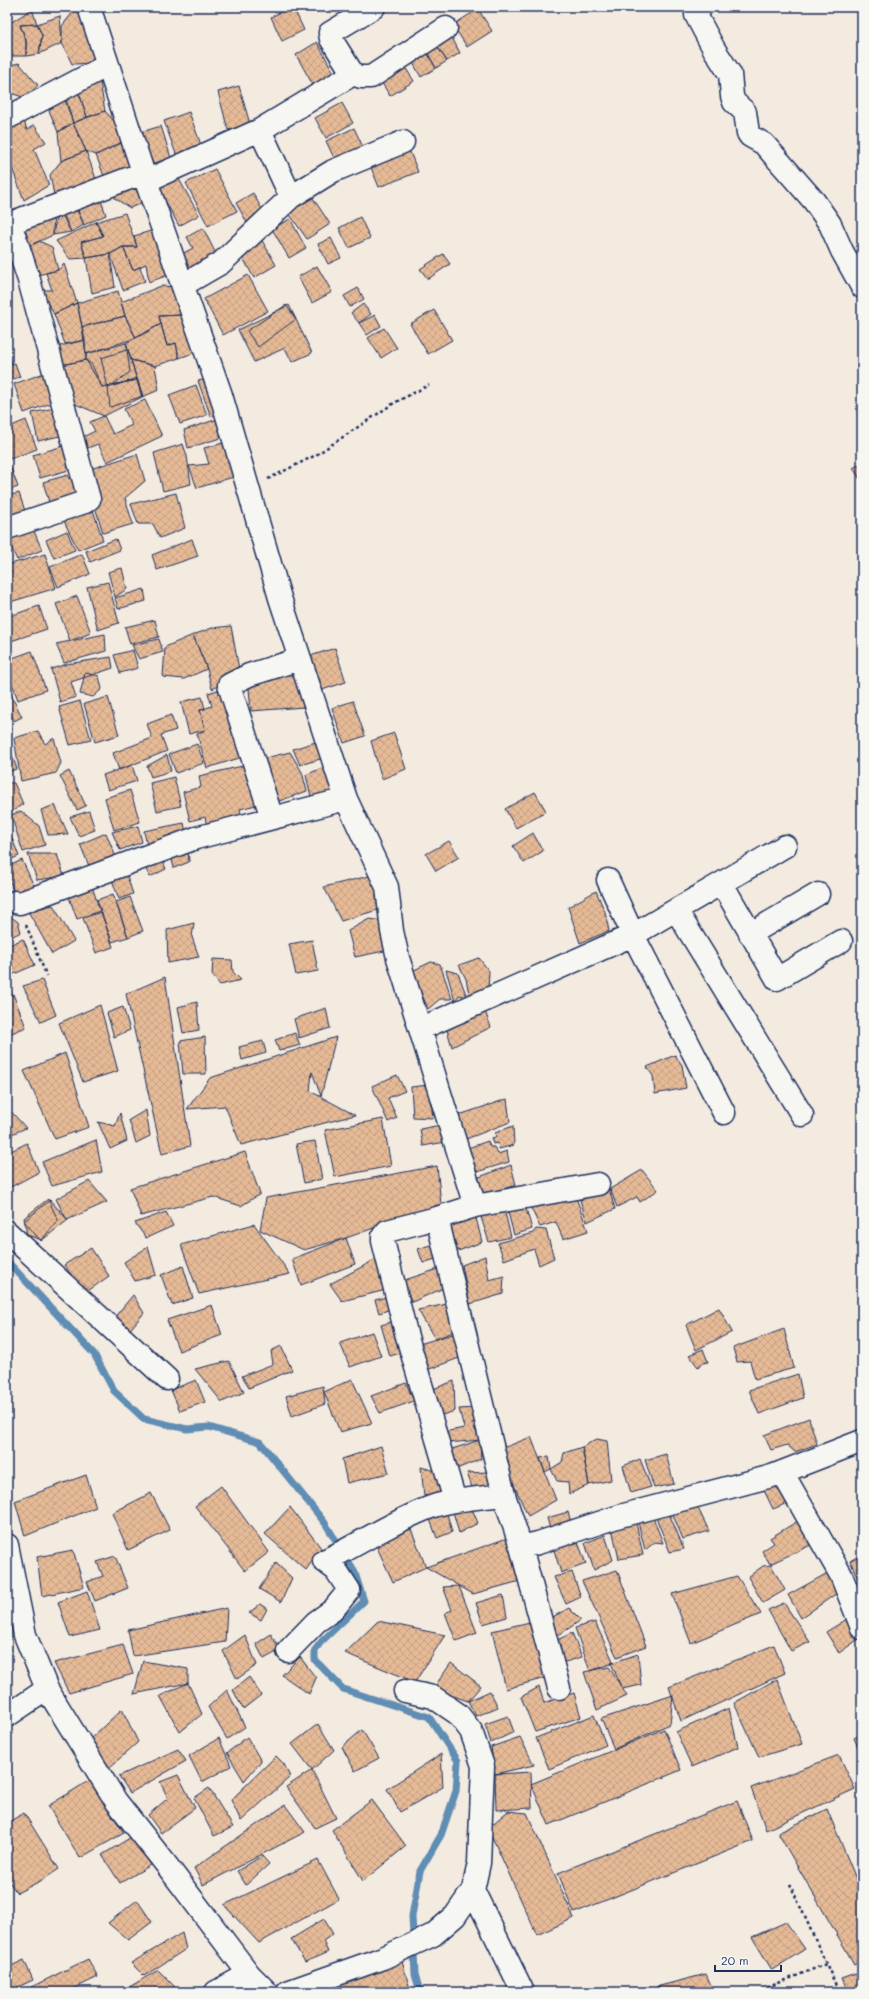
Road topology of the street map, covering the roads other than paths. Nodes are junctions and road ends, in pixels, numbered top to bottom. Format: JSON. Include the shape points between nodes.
{"nodes":[{"id":1,"x":89,"y":7,"type":"edge"},
{"id":2,"x":374,"y":7,"type":"edge"},
{"id":3,"x":700,"y":7,"type":"edge"},
{"id":4,"x":446,"y":28,"type":"dead end"},
{"id":5,"x":108,"y":65,"type":"junction"},
{"id":6,"x":353,"y":74,"type":"junction"},
{"id":7,"x":7,"y":118,"type":"edge"},
{"id":8,"x":260,"y":130,"type":"junction"},
{"id":9,"x":403,"y":142,"type":"dead end"},
{"id":10,"x":145,"y":177,"type":"junction"},
{"id":11,"x":291,"y":197,"type":"junction"},
{"id":12,"x":8,"y":224,"type":"edge"},
{"id":13,"x":183,"y":285,"type":"junction"},
{"id":14,"x":862,"y":287,"type":"edge"},
{"id":15,"x":7,"y":528,"type":"edge"},
{"id":16,"x":300,"y":659,"type":"junction"},
{"id":17,"x":346,"y":799,"type":"junction"},
{"id":18,"x":272,"y":818,"type":"junction"},
{"id":19,"x":785,"y":846,"type":"dead end"},
{"id":20,"x":608,"y":880,"type":"dead end"},
{"id":21,"x":722,"y":884,"type":"junction"},
{"id":22,"x":818,"y":894,"type":"dead end"},
{"id":23,"x":14,"y":902,"type":"road end"},
{"id":24,"x":676,"y":910,"type":"junction"},
{"id":25,"x":750,"y":934,"type":"junction"},
{"id":26,"x":633,"y":935,"type":"junction"},
{"id":27,"x":841,"y":942,"type":"dead end"},
{"id":28,"x":420,"y":1029,"type":"junction"},
{"id":29,"x":724,"y":1113,"type":"dead end"},
{"id":30,"x":802,"y":1115,"type":"dead end"},
{"id":31,"x":598,"y":1184,"type":"dead end"},
{"id":32,"x":475,"y":1206,"type":"junction"},
{"id":33,"x":437,"y":1218,"type":"junction"},
{"id":34,"x":7,"y":1232,"type":"edge"},
{"id":35,"x":167,"y":1379,"type":"dead end"},
{"id":36,"x":862,"y":1441,"type":"edge"},
{"id":37,"x":782,"y":1472,"type":"junction"},
{"id":38,"x":504,"y":1495,"type":"junction"},
{"id":39,"x":455,"y":1501,"type":"junction"},
{"id":40,"x":7,"y":1545,"type":"edge"},
{"id":41,"x":521,"y":1547,"type":"junction"},
{"id":42,"x":862,"y":1628,"type":"edge"},
{"id":43,"x":288,"y":1651,"type":"dead end"},
{"id":44,"x":559,"y":1688,"type":"dead end"},
{"id":45,"x":47,"y":1690,"type":"junction"},
{"id":46,"x":406,"y":1690,"type":"dead end"},
{"id":47,"x":7,"y":1716,"type":"edge"},
{"id":48,"x":473,"y":1890,"type":"junction"},
{"id":49,"x":249,"y":1974,"type":"junction"},
{"id":50,"x":216,"y":1992,"type":"edge"},
{"id":51,"x":266,"y":1992,"type":"edge"},
{"id":52,"x":287,"y":1992,"type":"edge"},
{"id":53,"x":523,"y":1992,"type":"edge"}],
"edges":[{"from":1,"to":5,"type":"street"},
{"from":2,"to":6,"type":"street","via":[[330,33],[331,40]]},
{"from":3,"to":14,"type":"street","via":[[696,15],[730,74],[732,96],[734,102],[745,112],[748,133],[764,144],[814,201],[830,224]]},
{"from":4,"to":6,"type":"street","via":[[371,77]]},
{"from":5,"to":7,"type":"street"},
{"from":5,"to":10,"type":"street"},
{"from":6,"to":8,"type":"street"},
{"from":8,"to":10,"type":"street"},
{"from":8,"to":11,"type":"street"},
{"from":9,"to":11,"type":"street","via":[[334,171]]},
{"from":10,"to":12,"type":"street"},
{"from":10,"to":13,"type":"street"},
{"from":11,"to":13,"type":"street","via":[[221,263]]},
{"from":12,"to":15,"type":"street","via":[[29,280],[89,499]]},
{"from":13,"to":16,"type":"street","via":[[222,395]]},
{"from":16,"to":17,"type":"street"},
{"from":16,"to":18,"type":"street","via":[[229,684]]},
{"from":17,"to":18,"type":"street"},
{"from":17,"to":28,"type":"street","via":[[387,887],[392,931]]},
{"from":18,"to":23,"type":"street","via":[[196,838],[20,903]]},
{"from":19,"to":21,"type":"street"},
{"from":20,"to":26,"type":"street"},
{"from":21,"to":24,"type":"street"},
{"from":21,"to":25,"type":"street"},
{"from":22,"to":25,"type":"street"},
{"from":24,"to":26,"type":"street"},
{"from":24,"to":30,"type":"street"},
{"from":25,"to":27,"type":"street","via":[[777,979]]},
{"from":26,"to":28,"type":"street"},
{"from":26,"to":29,"type":"street"},
{"from":28,"to":32,"type":"street"},
{"from":31,"to":32,"type":"street"},
{"from":32,"to":33,"type":"street"},
{"from":33,"to":38,"type":"street"},
{"from":33,"to":39,"type":"street","via":[[387,1232],[383,1236],[383,1241],[406,1333]]},
{"from":34,"to":35,"type":"street"},
{"from":36,"to":37,"type":"street"},
{"from":37,"to":41,"type":"street","via":[[620,1516],[538,1544]]},
{"from":37,"to":42,"type":"street","via":[[841,1575]]},
{"from":38,"to":39,"type":"street"},
{"from":38,"to":41,"type":"street"},
{"from":39,"to":43,"type":"street","via":[[408,1517],[324,1561],[336,1570],[349,1590],[333,1610],[316,1622]]},
{"from":40,"to":45,"type":"street","via":[[25,1635]]},
{"from":41,"to":44,"type":"street"},
{"from":45,"to":47,"type":"street"},
{"from":45,"to":49,"type":"street","via":[[116,1801]]},
{"from":46,"to":48,"type":"street","via":[[432,1697],[458,1714],[471,1731],[482,1766],[479,1863]]},
{"from":48,"to":52,"type":"street","via":[[455,1916],[433,1935],[382,1958]]},
{"from":48,"to":53,"type":"street"},
{"from":49,"to":50,"type":"street"},
{"from":49,"to":51,"type":"street"}]}
